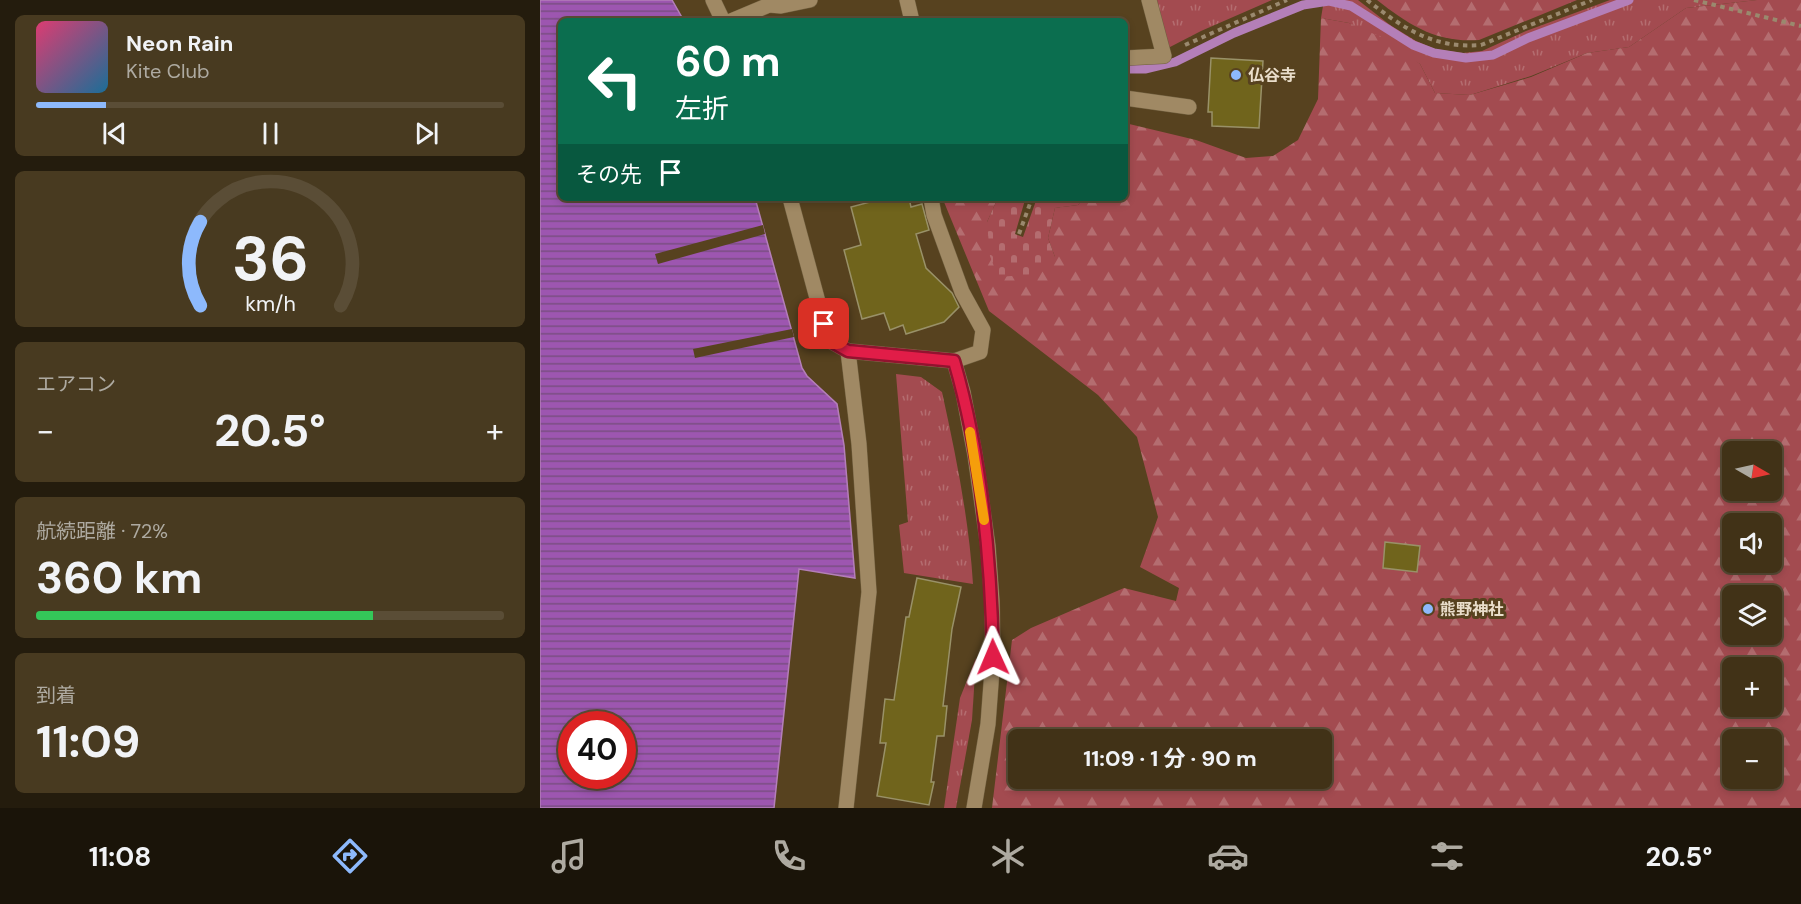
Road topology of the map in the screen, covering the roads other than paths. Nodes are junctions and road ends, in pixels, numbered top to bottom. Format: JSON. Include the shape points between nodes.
{"nodes":[{"id":1,"x":713,"y":0,"type":"edge"},
{"id":2,"x":810,"y":0,"type":"edge"},
{"id":3,"x":908,"y":0,"type":"edge"},
{"id":4,"x":1149,"y":0,"type":"edge"},
{"id":5,"x":722,"y":18,"type":"edge"},
{"id":6,"x":738,"y":18,"type":"edge"},
{"id":7,"x":911,"y":18,"type":"edge"},
{"id":8,"x":1128,"y":58,"type":"edge"},
{"id":9,"x":1128,"y":98,"type":"edge"},
{"id":10,"x":1189,"y":106,"type":"dead end"},
{"id":11,"x":791,"y":201,"type":"edge"},
{"id":12,"x":932,"y":201,"type":"edge"},
{"id":13,"x":848,"y":351,"type":"junction"},
{"id":14,"x":954,"y":361,"type":"junction"},
{"id":15,"x":846,"y":808,"type":"edge"},
{"id":16,"x":974,"y":808,"type":"edge"}],
"edges":[{"from":1,"to":5,"type":"street"},
{"from":2,"to":6,"type":"street","via":[[770,5]]},
{"from":3,"to":7,"type":"street"},
{"from":4,"to":8,"type":"street","via":[[1164,56]]},
{"from":9,"to":10,"type":"street"},
{"from":11,"to":13,"type":"street","via":[[824,324],[832,342]]},
{"from":12,"to":14,"type":"street","via":[[962,292],[982,330],[980,352]]},
{"from":13,"to":14,"type":"street"},
{"from":13,"to":15,"type":"street","via":[[869,592]]},
{"from":14,"to":16,"type":"street","via":[[975,455],[992,601],[988,724]]}]}
